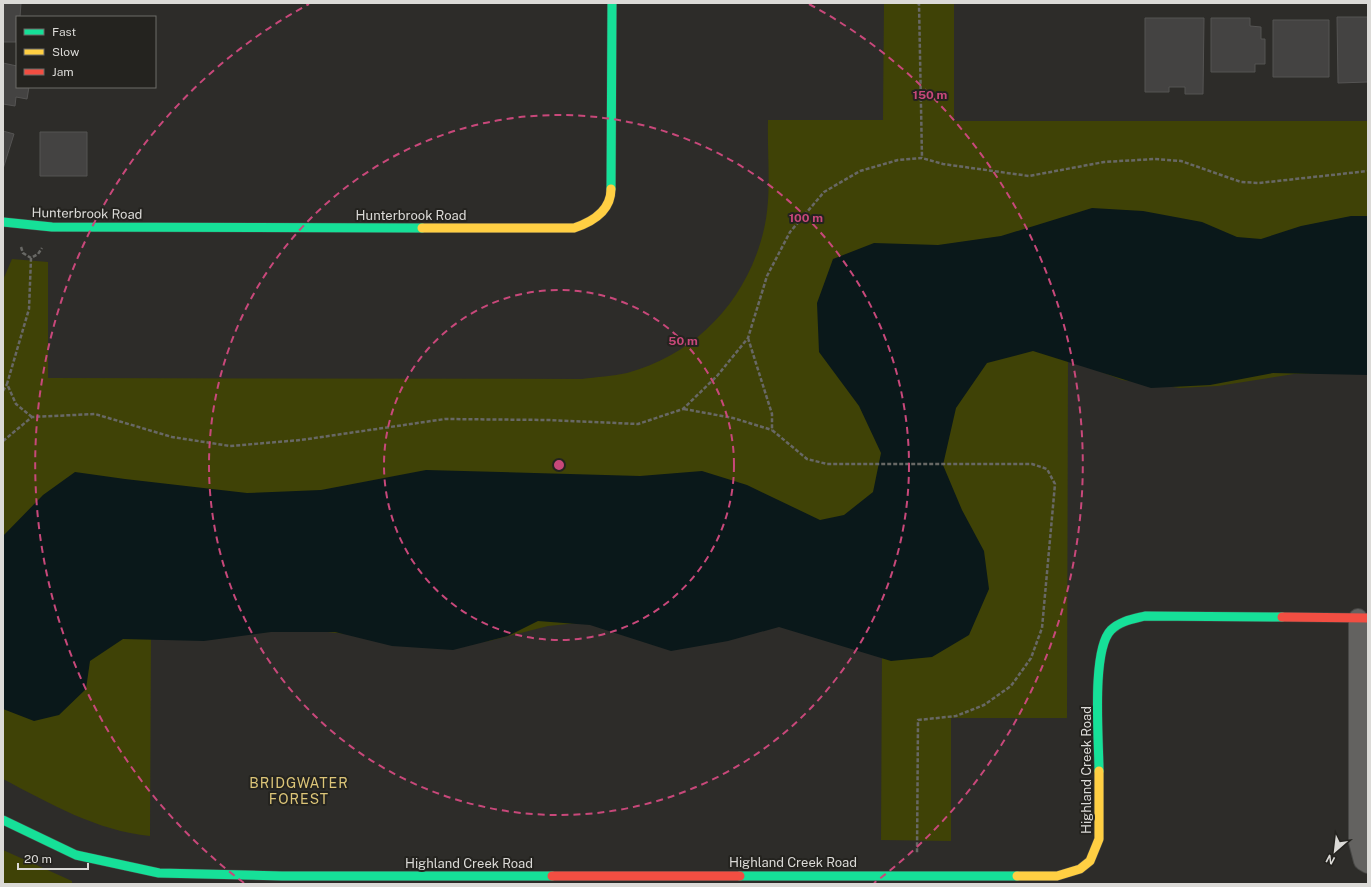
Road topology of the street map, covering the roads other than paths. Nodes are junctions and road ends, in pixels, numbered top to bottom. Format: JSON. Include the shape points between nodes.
{"nodes":[{"id":1,"x":612,"y":3,"type":"edge"},
{"id":2,"x":3,"y":222,"type":"edge"},
{"id":3,"x":1363,"y":618,"type":"edge"},
{"id":4,"x":3,"y":820,"type":"edge"},
{"id":5,"x":1368,"y":864,"type":"edge"},
{"id":6,"x":234,"y":879,"type":"edge"},
{"id":7,"x":281,"y":880,"type":"edge"}],
"edges":[{"from":1,"to":2,"type":"street","name":"Hunterbrook Road","via":[[611,193],[608,205],[590,223],[574,228],[43,227]]},
{"from":3,"to":5,"type":"street","via":[[1358,842],[1363,861]]},
{"from":3,"to":7,"type":"street","name":"Highland Creek Road","via":[[1145,616],[1127,619],[1112,629],[1101,644],[1099,664],[1099,839],[1095,855],[1081,871],[1057,876]]},
{"from":4,"to":6,"type":"street","name":"Highland Creek Road","via":[[76,855],[159,873]]},
{"from":6,"to":7,"type":"street","name":"Highland Creek Road"}]}
